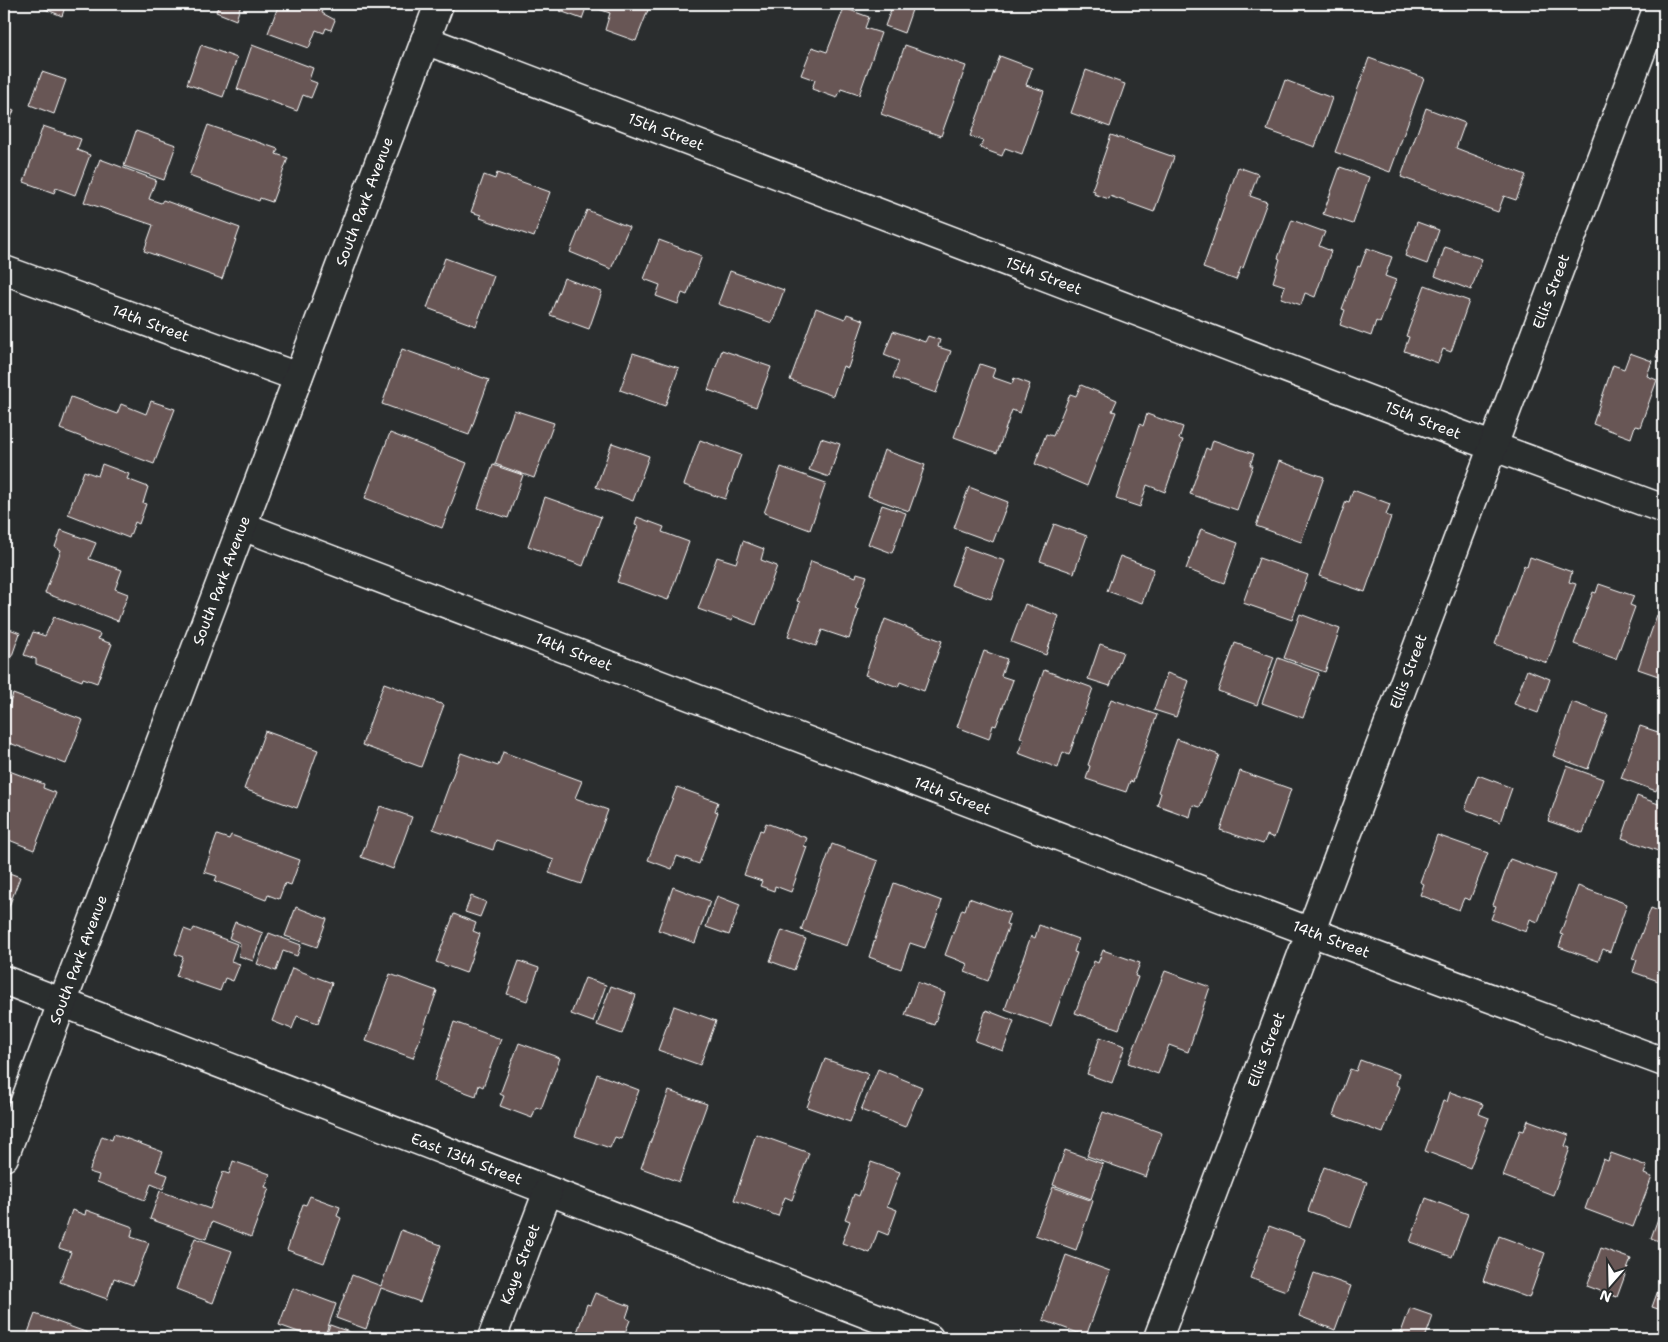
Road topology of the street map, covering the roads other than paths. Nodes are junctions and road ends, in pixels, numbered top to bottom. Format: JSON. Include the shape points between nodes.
{"nodes":[{"id":1,"x":439,"y":4,"type":"edge"},
{"id":2,"x":1659,"y":4,"type":"edge"},
{"id":3,"x":425,"y":40,"type":"junction"},
{"id":4,"x":4,"y":270,"type":"edge"},
{"id":5,"x":298,"y":377,"type":"junction"},
{"id":6,"x":1493,"y":447,"type":"junction"},
{"id":7,"x":1664,"y":509,"type":"edge"},
{"id":8,"x":242,"y":526,"type":"junction"},
{"id":9,"x":1311,"y":932,"type":"junction"},
{"id":10,"x":4,"y":980,"type":"edge"},
{"id":11,"x":62,"y":1002,"type":"junction"},
{"id":12,"x":1664,"y":1062,"type":"edge"},
{"id":13,"x":4,"y":1157,"type":"edge"},
{"id":14,"x":548,"y":1191,"type":"junction"},
{"id":15,"x":492,"y":1338,"type":"edge"},
{"id":16,"x":929,"y":1338,"type":"edge"},
{"id":17,"x":1158,"y":1338,"type":"edge"}],
"edges":[{"from":1,"to":3,"type":"street","name":"South Park Avenue"},
{"from":2,"to":6,"type":"street","name":"Ellis Street"},
{"from":3,"to":5,"type":"street","name":"South Park Avenue"},
{"from":3,"to":6,"type":"street","name":"15th Street"},
{"from":4,"to":5,"type":"street","name":"14th Street"},
{"from":5,"to":8,"type":"street","name":"South Park Avenue"},
{"from":6,"to":7,"type":"street","name":"15th Street"},
{"from":6,"to":9,"type":"street","name":"Ellis Street"},
{"from":8,"to":9,"type":"street","name":"14th Street"},
{"from":8,"to":11,"type":"street","name":"South Park Avenue"},
{"from":9,"to":12,"type":"street","name":"14th Street"},
{"from":9,"to":17,"type":"street","name":"Ellis Street"},
{"from":10,"to":11,"type":"street","name":"East 13th Street"},
{"from":11,"to":13,"type":"street","name":"South Park Avenue"},
{"from":11,"to":14,"type":"street","name":"East 13th Street"},
{"from":14,"to":15,"type":"street","name":"Kaye Street"},
{"from":14,"to":16,"type":"street","name":"East 13th Street"}]}
